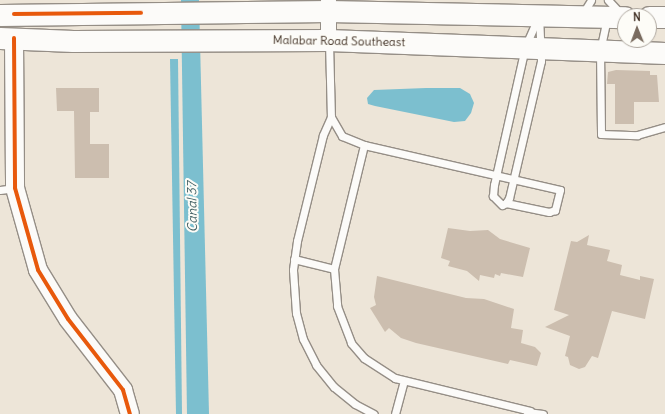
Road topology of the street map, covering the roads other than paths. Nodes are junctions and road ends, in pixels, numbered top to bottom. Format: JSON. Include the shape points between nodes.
{"nodes":[{"id":1,"x":328,"y":5,"type":"edge"},
{"id":2,"x":586,"y":8,"type":"edge"},
{"id":3,"x":9,"y":10,"type":"edge"},
{"id":4,"x":616,"y":12,"type":"edge"},
{"id":5,"x":539,"y":15,"type":"junction"},
{"id":6,"x":7,"y":38,"type":"edge"},
{"id":7,"x":328,"y":40,"type":"junction"},
{"id":8,"x":533,"y":47,"type":"junction"},
{"id":9,"x":600,"y":50,"type":"junction"},
{"id":10,"x":665,"y":53,"type":"edge"},
{"id":11,"x":331,"y":117,"type":"junction"},
{"id":12,"x":665,"y":127,"type":"edge"},
{"id":13,"x":364,"y":145,"type":"junction"},
{"id":14,"x":496,"y":174,"type":"junction"},
{"id":15,"x":513,"y":178,"type":"junction"},
{"id":16,"x":8,"y":189,"type":"edge"},
{"id":17,"x":506,"y":203,"type":"junction"},
{"id":18,"x":294,"y":260,"type":"junction"},
{"id":19,"x":334,"y":269,"type":"junction"},
{"id":20,"x":404,"y":380,"type":"junction"},
{"id":21,"x":527,"y":413,"type":"edge"},
{"id":22,"x":130,"y":414,"type":"edge"},
{"id":23,"x":374,"y":414,"type":"edge"},
{"id":24,"x":395,"y":414,"type":"edge"},
{"id":25,"x":543,"y":414,"type":"edge"}],
"edges":[{"from":1,"to":3,"type":"main road","via":[[222,12]]},
{"from":1,"to":5,"type":"main road"},
{"from":1,"to":7,"type":"street"},
{"from":2,"to":4,"type":"main road"},
{"from":2,"to":5,"type":"main road"},
{"from":3,"to":6,"type":"main road"},
{"from":4,"to":9,"type":"lane"},
{"from":5,"to":8,"type":"lane"},
{"from":5,"to":8,"type":"lane"},
{"from":6,"to":7,"type":"main road","name":"Malabar Road Southeast"},
{"from":6,"to":16,"type":"street"},
{"from":7,"to":8,"type":"main road","name":"Malabar Road Southeast"},
{"from":7,"to":11,"type":"lane"},
{"from":8,"to":9,"type":"main road","name":"Malabar Road Southeast"},
{"from":8,"to":14,"type":"lane"},
{"from":8,"to":15,"type":"lane","via":[[541,61]]},
{"from":9,"to":10,"type":"main road","name":"Malabar Road Southeast"},
{"from":9,"to":12,"type":"lane","via":[[601,134],[637,135]]},
{"from":11,"to":13,"type":"lane","via":[[342,136]]},
{"from":11,"to":18,"type":"lane","via":[[323,135]]},
{"from":13,"to":14,"type":"lane"},
{"from":13,"to":19,"type":"lane"},
{"from":14,"to":15,"type":"lane"},
{"from":14,"to":17,"type":"lane","via":[[493,196],[502,205]]},
{"from":15,"to":17,"type":"lane"},
{"from":15,"to":17,"type":"lane","via":[[560,190],[555,210],[549,212]]},
{"from":16,"to":22,"type":"street","via":[[38,270],[68,319],[123,390]]},
{"from":18,"to":19,"type":"lane"},
{"from":18,"to":23,"type":"lane","via":[[296,313],[303,339],[316,365],[334,387],[355,404]]},
{"from":19,"to":20,"type":"lane","via":[[337,306],[351,343],[378,369]]},
{"from":20,"to":21,"type":"lane"},
{"from":20,"to":24,"type":"lane"},
{"from":21,"to":25,"type":"lane"}]}
